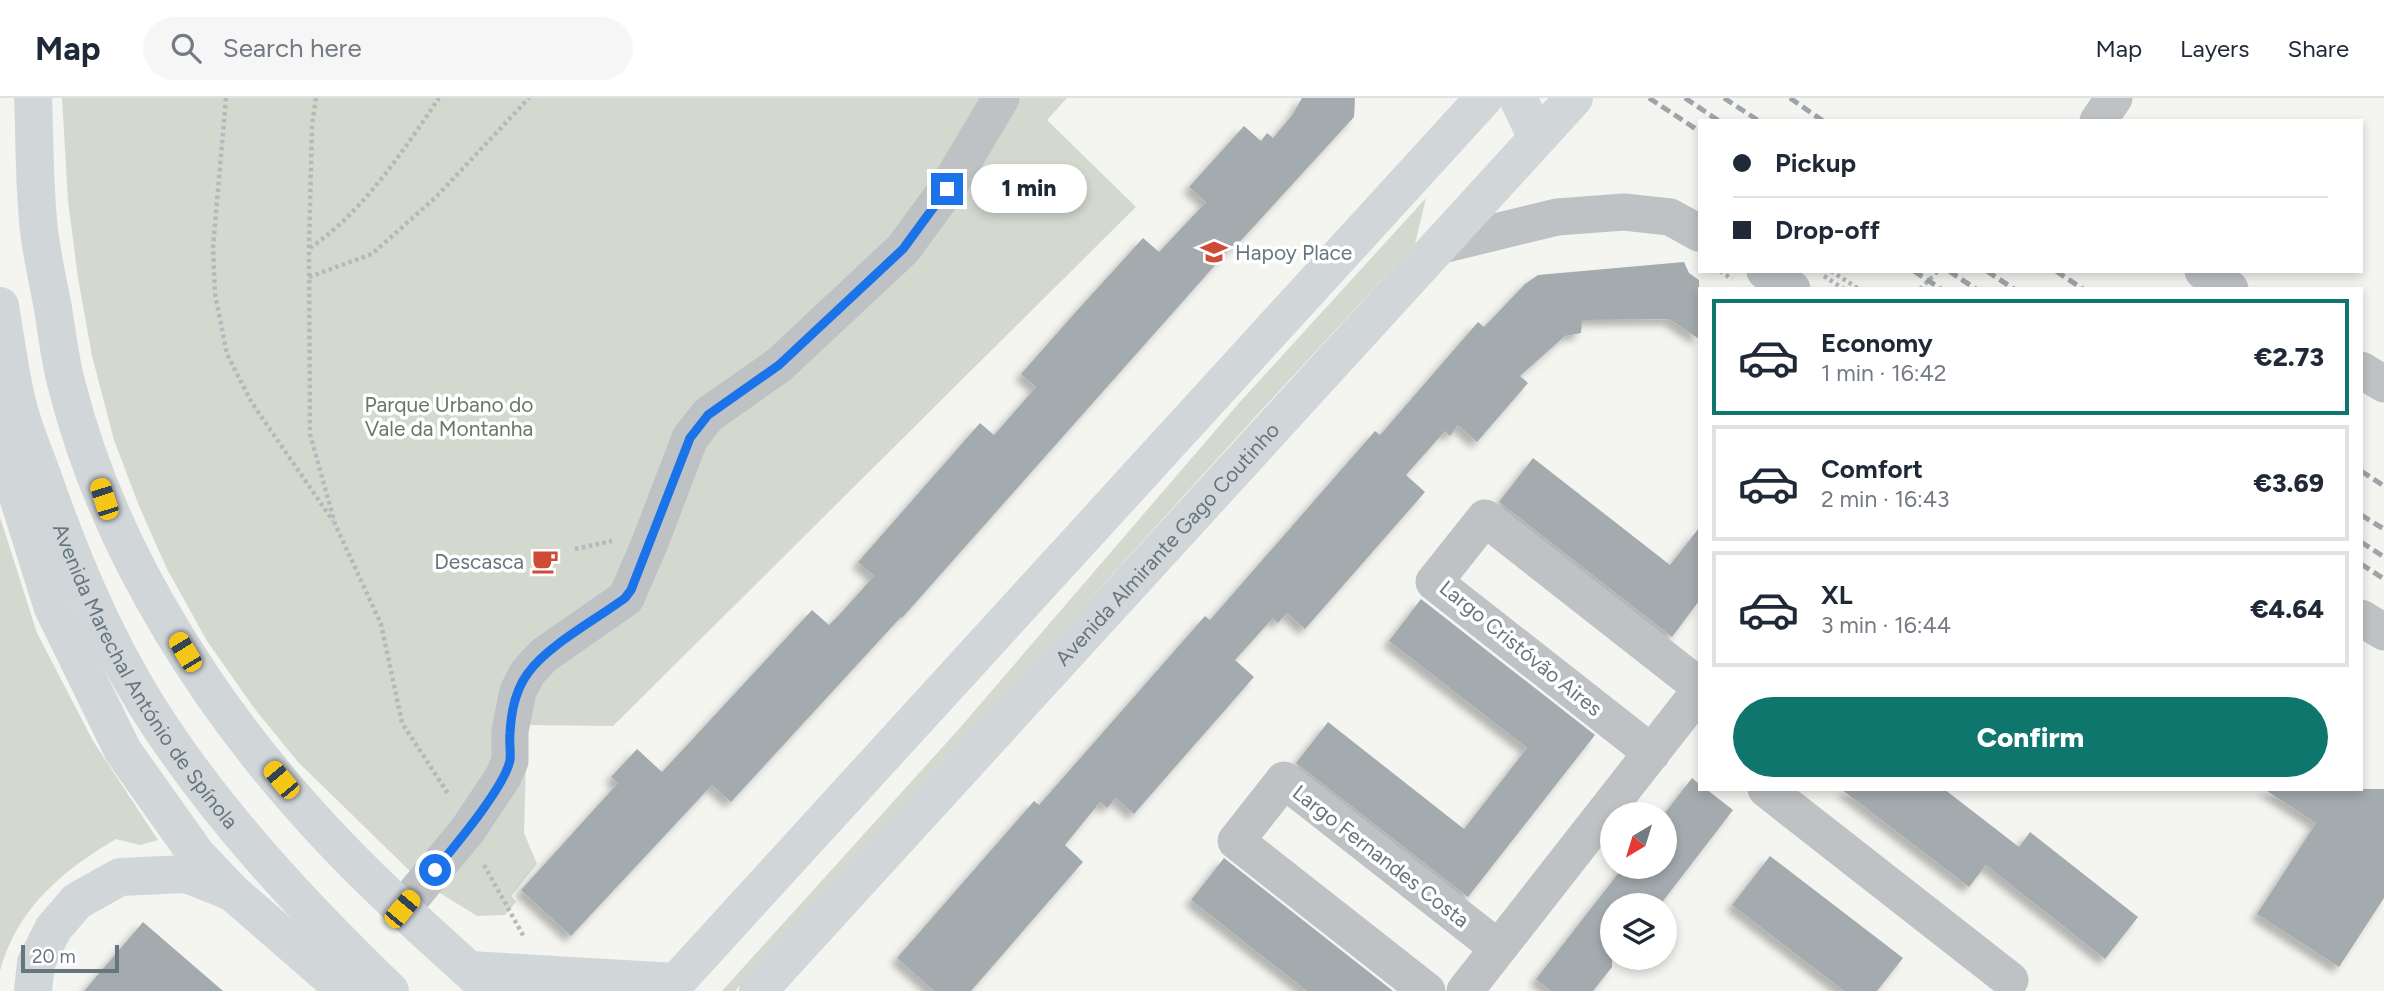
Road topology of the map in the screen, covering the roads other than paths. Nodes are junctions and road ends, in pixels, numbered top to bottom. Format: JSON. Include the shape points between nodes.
{"nodes":[{"id":1,"x":33,"y":98,"type":"edge"},
{"id":2,"x":1001,"y":98,"type":"edge"},
{"id":3,"x":1484,"y":98,"type":"edge"},
{"id":4,"x":1518,"y":98,"type":"edge"},
{"id":5,"x":1574,"y":98,"type":"edge"},
{"id":6,"x":2114,"y":98,"type":"edge"},
{"id":7,"x":2099,"y":119,"type":"edge"},
{"id":8,"x":1537,"y":138,"type":"junction"},
{"id":9,"x":1698,"y":232,"type":"edge"},
{"id":10,"x":1438,"y":247,"type":"junction"},
{"id":11,"x":1768,"y":273,"type":"edge"},
{"id":12,"x":2206,"y":273,"type":"edge"},
{"id":13,"x":1789,"y":287,"type":"edge"},
{"id":14,"x":2227,"y":287,"type":"edge"},
{"id":15,"x":0,"y":306,"type":"edge"},
{"id":16,"x":2363,"y":371,"type":"edge"},
{"id":17,"x":2384,"y":384,"type":"edge"},
{"id":18,"x":0,"y":428,"type":"edge"},
{"id":19,"x":1698,"y":685,"type":"edge"},
{"id":20,"x":1698,"y":695,"type":"edge"},
{"id":21,"x":1688,"y":728,"type":"edge"},
{"id":22,"x":1652,"y":752,"type":"junction"},
{"id":23,"x":1769,"y":791,"type":"edge"},
{"id":24,"x":232,"y":892,"type":"junction"},
{"id":25,"x":402,"y":909,"type":"junction"},
{"id":26,"x":1486,"y":976,"type":"edge"},
{"id":27,"x":480,"y":980,"type":"edge"},
{"id":28,"x":2010,"y":980,"type":"dead end"},
{"id":29,"x":672,"y":987,"type":"edge"},
{"id":30,"x":33,"y":991,"type":"edge"},
{"id":31,"x":346,"y":991,"type":"edge"},
{"id":32,"x":390,"y":991,"type":"edge"},
{"id":33,"x":758,"y":991,"type":"edge"},
{"id":34,"x":1427,"y":991,"type":"edge"}],
"edges":[{"from":1,"to":25,"type":"main road","name":"Avenida Marechal António de Spínola","via":[[41,244],[67,386],[104,499],[149,592],[246,740],[336,844]]},
{"from":2,"to":25,"type":"street","via":[[947,189],[903,249],[779,365],[708,415],[690,438],[625,598],[544,655],[528,673],[518,691],[510,761],[503,777],[467,831]]},
{"from":3,"to":29,"type":"main road"},
{"from":4,"to":8,"type":"main road"},
{"from":5,"to":8,"type":"main road","name":"Avenida Almirante Gago Coutinho"},
{"from":6,"to":7,"type":"street"},
{"from":8,"to":10,"type":"main road","name":"Avenida Almirante Gago Coutinho"},
{"from":9,"to":10,"type":"street","via":[[1670,217],[1623,212],[1557,217]]},
{"from":10,"to":33,"type":"main road","name":"Avenida Almirante Gago Coutinho"},
{"from":11,"to":13,"type":"street"},
{"from":12,"to":14,"type":"street"},
{"from":15,"to":32,"type":"main road","name":"Avenida Marechal António de Spínola","via":[[19,409],[58,521],[98,618],[141,695],[246,838]]},
{"from":16,"to":17,"type":"street"},
{"from":18,"to":24,"type":"main road","via":[[53,608],[123,751],[196,854]]},
{"from":19,"to":22,"type":"street","name":"Largo Cristóvão Aires","via":[[1485,517],[1434,582]]},
{"from":20,"to":21,"type":"street"},
{"from":21,"to":22,"type":"street"},
{"from":22,"to":26,"type":"street"},
{"from":23,"to":28,"type":"street"},
{"from":24,"to":30,"type":"main road","via":[[187,874],[120,877],[77,901],[53,929],[36,963]]},
{"from":24,"to":31,"type":"main road"},
{"from":25,"to":27,"type":"main road","name":"Avenida Marechal António de Spínola"},
{"from":26,"to":34,"type":"street","name":"Largo Fernandes Costa","via":[[1284,780],[1236,841]]},
{"from":27,"to":29,"type":"main road"}]}
